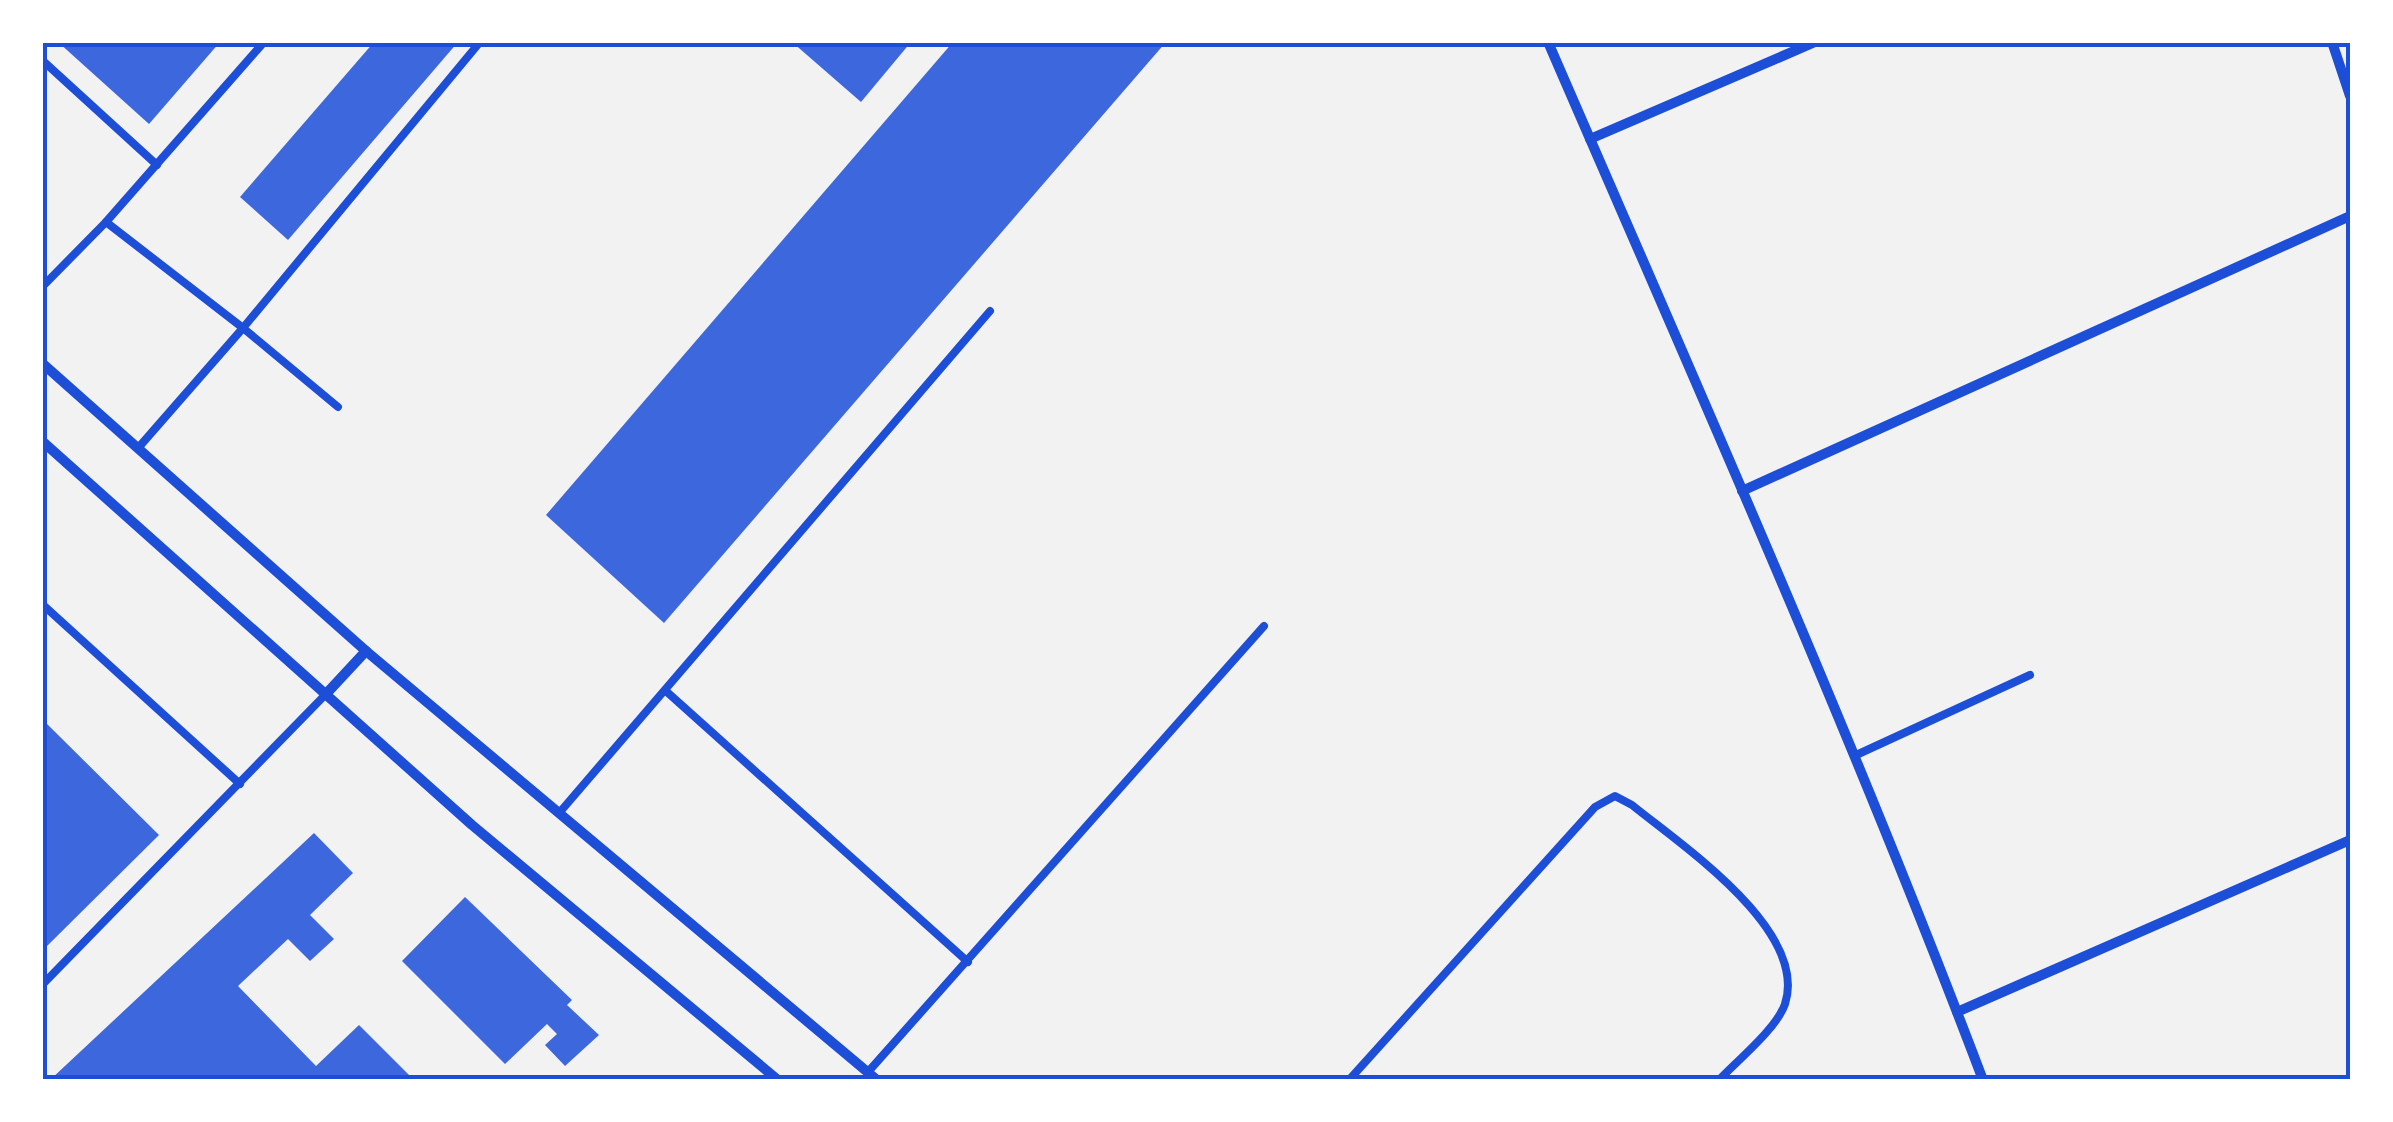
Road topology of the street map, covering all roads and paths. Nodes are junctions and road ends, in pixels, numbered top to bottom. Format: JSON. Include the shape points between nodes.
{"nodes":[{"id":1,"x":264,"y":42,"type":"edge"},
{"id":2,"x":480,"y":42,"type":"edge"},
{"id":3,"x":1548,"y":42,"type":"edge"},
{"id":4,"x":1816,"y":42,"type":"edge"},
{"id":5,"x":2332,"y":42,"type":"edge"},
{"id":6,"x":42,"y":60,"type":"edge"},
{"id":7,"x":2350,"y":96,"type":"edge"},
{"id":8,"x":1590,"y":139,"type":"junction"},
{"id":9,"x":157,"y":165,"type":"junction"},
{"id":10,"x":2350,"y":216,"type":"edge"},
{"id":11,"x":106,"y":222,"type":"junction"},
{"id":12,"x":42,"y":286,"type":"edge"},
{"id":13,"x":990,"y":312,"type":"dead end"},
{"id":14,"x":244,"y":328,"type":"junction"},
{"id":15,"x":42,"y":363,"type":"edge"},
{"id":16,"x":338,"y":407,"type":"dead end"},
{"id":17,"x":42,"y":441,"type":"edge"},
{"id":18,"x":139,"y":447,"type":"junction"},
{"id":19,"x":1742,"y":491,"type":"junction"},
{"id":20,"x":42,"y":604,"type":"edge"},
{"id":21,"x":1264,"y":626,"type":"dead end"},
{"id":22,"x":366,"y":651,"type":"junction"},
{"id":23,"x":2030,"y":675,"type":"dead end"},
{"id":24,"x":667,"y":692,"type":"junction"},
{"id":25,"x":326,"y":694,"type":"junction"},
{"id":26,"x":1854,"y":756,"type":"junction"},
{"id":27,"x":240,"y":784,"type":"junction"},
{"id":28,"x":560,"y":812,"type":"junction"},
{"id":29,"x":2350,"y":840,"type":"edge"},
{"id":30,"x":968,"y":962,"type":"junction"},
{"id":31,"x":42,"y":985,"type":"edge"},
{"id":32,"x":1958,"y":1012,"type":"junction"},
{"id":33,"x":873,"y":1076,"type":"edge"},
{"id":34,"x":778,"y":1080,"type":"edge"},
{"id":35,"x":1348,"y":1080,"type":"edge"},
{"id":36,"x":1719,"y":1080,"type":"edge"},
{"id":37,"x":1983,"y":1080,"type":"edge"}],
"edges":[{"from":1,"to":9,"type":"lane"},
{"from":2,"to":14,"type":"lane"},
{"from":3,"to":8,"type":"street"},
{"from":4,"to":8,"type":"street"},
{"from":5,"to":7,"type":"street"},
{"from":6,"to":9,"type":"lane"},
{"from":8,"to":19,"type":"street"},
{"from":9,"to":11,"type":"lane"},
{"from":10,"to":19,"type":"street"},
{"from":11,"to":12,"type":"lane"},
{"from":11,"to":14,"type":"lane"},
{"from":13,"to":24,"type":"lane"},
{"from":14,"to":16,"type":"lane"},
{"from":14,"to":18,"type":"lane"},
{"from":15,"to":18,"type":"street"},
{"from":17,"to":25,"type":"street"},
{"from":18,"to":22,"type":"street"},
{"from":19,"to":26,"type":"street"},
{"from":20,"to":27,"type":"lane"},
{"from":21,"to":30,"type":"lane"},
{"from":22,"to":25,"type":"street"},
{"from":22,"to":28,"type":"street"},
{"from":23,"to":26,"type":"lane"},
{"from":24,"to":28,"type":"lane"},
{"from":24,"to":30,"type":"lane"},
{"from":25,"to":27,"type":"lane"},
{"from":25,"to":34,"type":"street"},
{"from":26,"to":32,"type":"street"},
{"from":27,"to":31,"type":"lane"},
{"from":28,"to":33,"type":"street"},
{"from":29,"to":32,"type":"street"},
{"from":30,"to":33,"type":"lane"},
{"from":32,"to":37,"type":"street"},
{"from":35,"to":36,"type":"lane","via":[[1595,807],[1616,796],[1742,894],[1782,957],[1789,986],[1784,1008]]}]}
